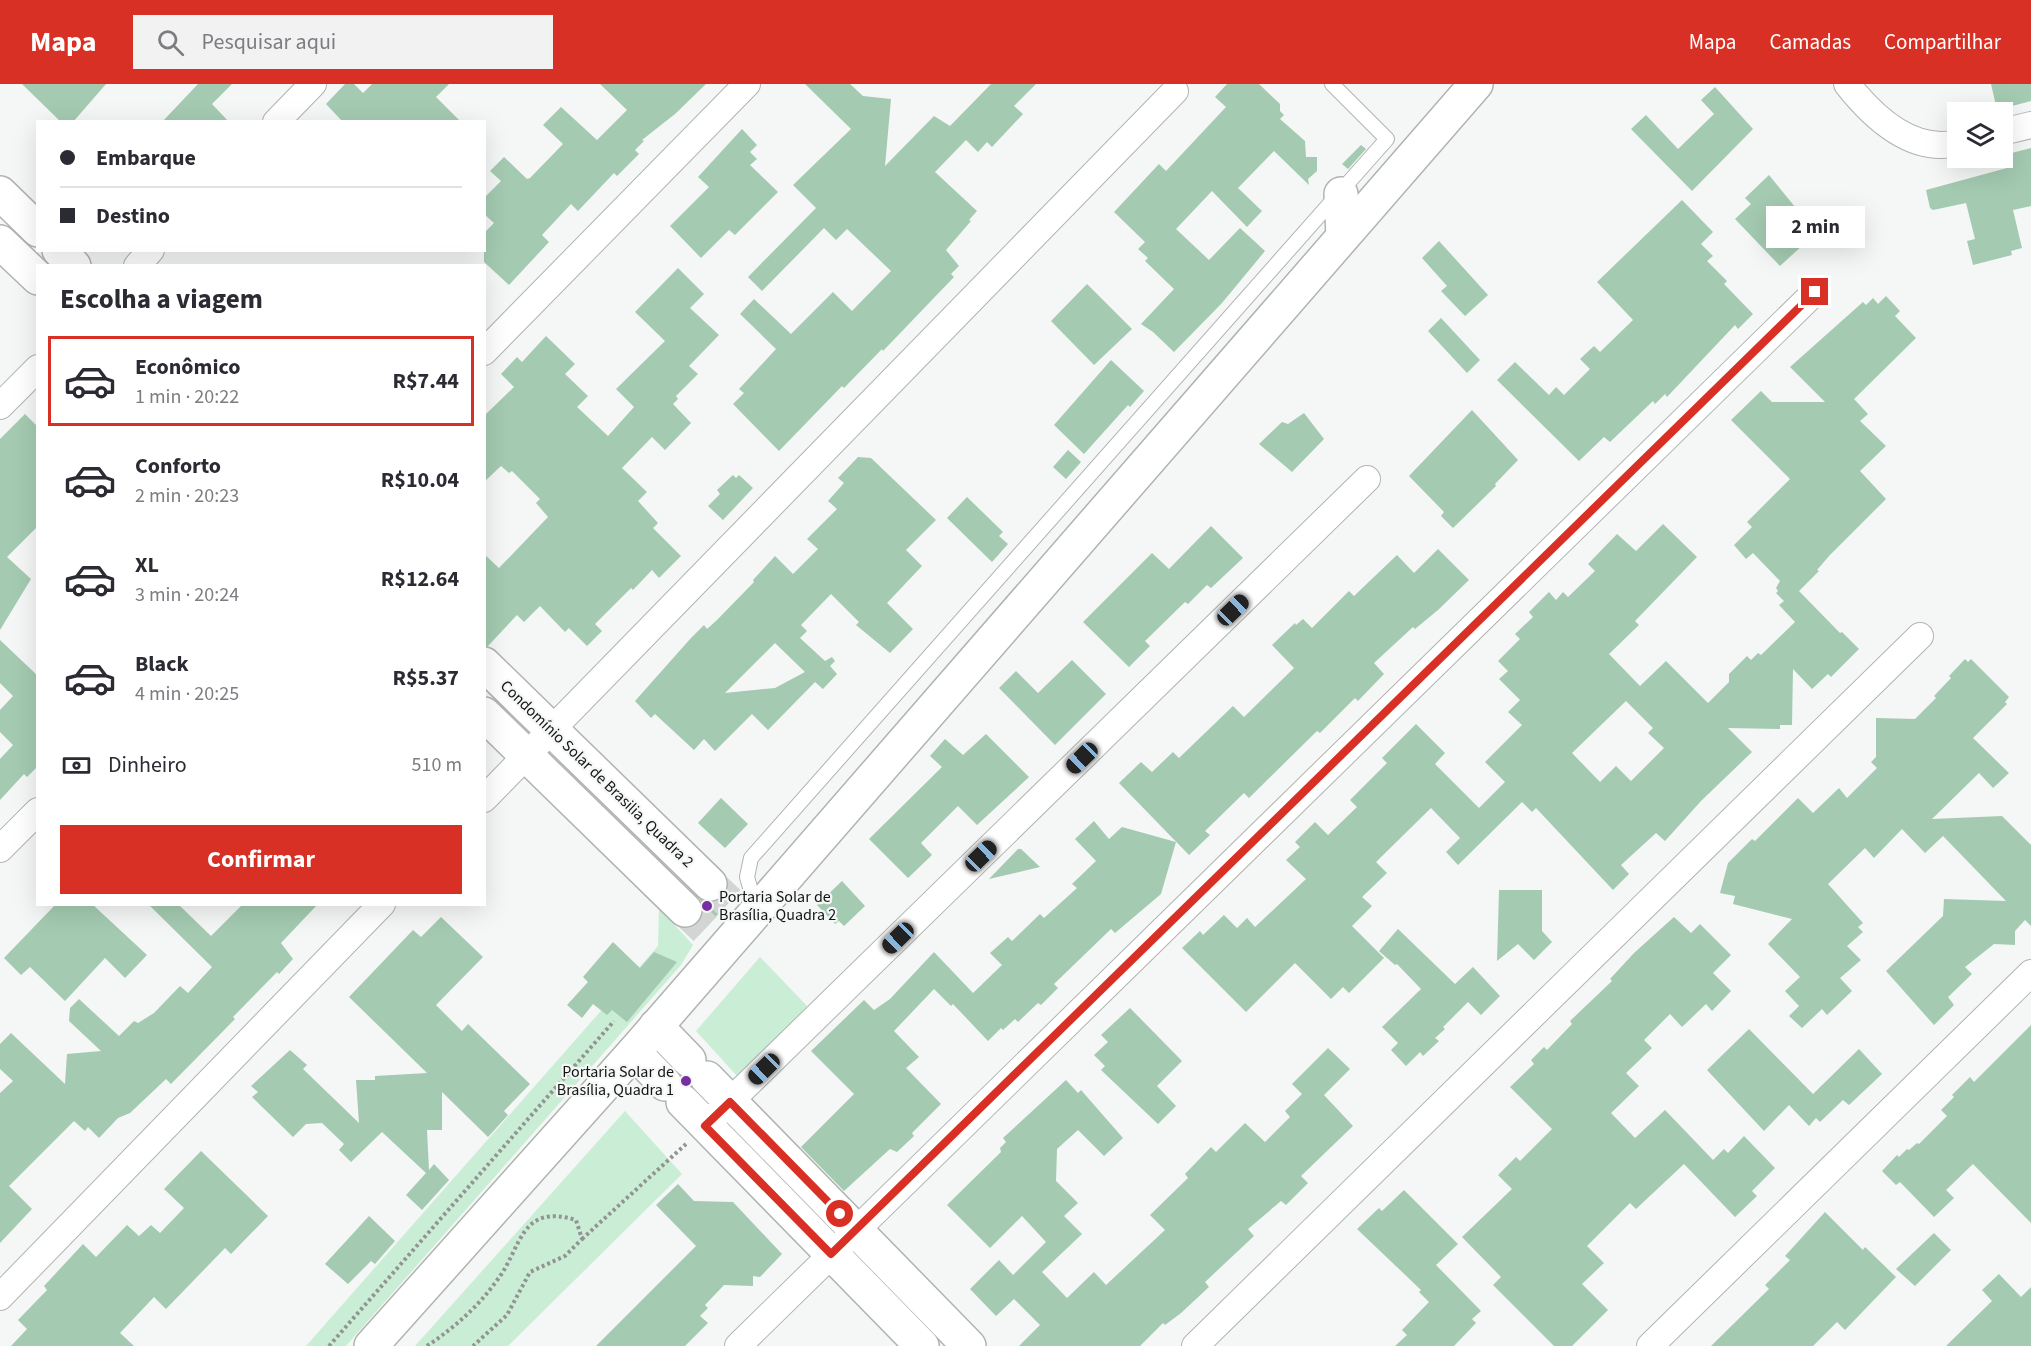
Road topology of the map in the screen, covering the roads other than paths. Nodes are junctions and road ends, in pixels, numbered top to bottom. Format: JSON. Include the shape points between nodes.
{"nodes":[{"id":1,"x":313,"y":84,"type":"edge"},
{"id":2,"x":747,"y":84,"type":"edge"},
{"id":3,"x":1332,"y":84,"type":"edge"},
{"id":4,"x":1476,"y":84,"type":"edge"},
{"id":5,"x":1847,"y":84,"type":"edge"},
{"id":6,"x":1175,"y":91,"type":"dead end"},
{"id":7,"x":278,"y":120,"type":"edge"},
{"id":8,"x":2031,"y":125,"type":"edge"},
{"id":9,"x":2013,"y":129,"type":"edge"},
{"id":10,"x":1947,"y":145,"type":"edge"},
{"id":11,"x":0,"y":194,"type":"edge"},
{"id":12,"x":1341,"y":194,"type":"junction"},
{"id":13,"x":36,"y":228,"type":"edge"},
{"id":14,"x":1343,"y":236,"type":"junction"},
{"id":15,"x":0,"y":242,"type":"edge"},
{"id":16,"x":61,"y":252,"type":"edge"},
{"id":17,"x":150,"y":252,"type":"edge"},
{"id":18,"x":72,"y":264,"type":"edge"},
{"id":19,"x":139,"y":264,"type":"edge"},
{"id":20,"x":36,"y":276,"type":"edge"},
{"id":21,"x":1815,"y":292,"type":"dead end"},
{"id":22,"x":486,"y":350,"type":"edge"},
{"id":23,"x":36,"y":370,"type":"edge"},
{"id":24,"x":0,"y":406,"type":"edge"},
{"id":25,"x":1367,"y":479,"type":"dead end"},
{"id":26,"x":1920,"y":636,"type":"dead end"},
{"id":27,"x":486,"y":666,"type":"edge"},
{"id":28,"x":486,"y":716,"type":"edge"},
{"id":29,"x":552,"y":730,"type":"junction"},
{"id":30,"x":527,"y":756,"type":"junction"},
{"id":31,"x":486,"y":797,"type":"edge"},
{"id":32,"x":36,"y":813,"type":"edge"},
{"id":33,"x":0,"y":849,"type":"edge"},
{"id":34,"x":728,"y":897,"type":"junction"},
{"id":35,"x":380,"y":906,"type":"edge"},
{"id":36,"x":696,"y":920,"type":"junction"},
{"id":37,"x":2031,"y":973,"type":"edge"},
{"id":38,"x":656,"y":1026,"type":"junction"},
{"id":39,"x":634,"y":1052,"type":"junction"},
{"id":40,"x":694,"y":1065,"type":"junction"},
{"id":41,"x":670,"y":1089,"type":"junction"},
{"id":42,"x":730,"y":1102,"type":"junction"},
{"id":43,"x":705,"y":1126,"type":"junction"},
{"id":44,"x":856,"y":1230,"type":"junction"},
{"id":45,"x":831,"y":1254,"type":"junction"},
{"id":46,"x":0,"y":1297,"type":"edge"},
{"id":47,"x":371,"y":1346,"type":"edge"},
{"id":48,"x":738,"y":1346,"type":"edge"},
{"id":49,"x":921,"y":1346,"type":"edge"},
{"id":50,"x":969,"y":1346,"type":"edge"},
{"id":51,"x":1195,"y":1346,"type":"edge"},
{"id":52,"x":1650,"y":1346,"type":"edge"}],
"edges":[{"from":1,"to":7,"type":"street"},
{"from":2,"to":22,"type":"street"},
{"from":3,"to":12,"type":"lane","via":[[1387,139]]},
{"from":4,"to":14,"type":"street"},
{"from":5,"to":10,"type":"street","via":[[1893,129],[1918,143]]},
{"from":6,"to":29,"type":"street"},
{"from":8,"to":9,"type":"street"},
{"from":11,"to":13,"type":"street"},
{"from":12,"to":14,"type":"street"},
{"from":12,"to":34,"type":"lane","via":[[751,858],[747,877]]},
{"from":14,"to":34,"type":"street"},
{"from":15,"to":20,"type":"street"},
{"from":16,"to":18,"type":"street"},
{"from":17,"to":19,"type":"street"},
{"from":21,"to":44,"type":"street"},
{"from":23,"to":24,"type":"street"},
{"from":25,"to":42,"type":"street"},
{"from":26,"to":51,"type":"street"},
{"from":27,"to":29,"type":"street","name":"Condomínio Solar de Brasilia, Quadra 2"},
{"from":28,"to":30,"type":"street"},
{"from":29,"to":30,"type":"street"},
{"from":29,"to":34,"type":"street","name":"Condomínio Solar de Brasilia, Quadra 2"},
{"from":30,"to":31,"type":"street"},
{"from":30,"to":36,"type":"street"},
{"from":32,"to":33,"type":"street"},
{"from":34,"to":36,"type":"street"},
{"from":34,"to":36,"type":"street"},
{"from":35,"to":46,"type":"street"},
{"from":36,"to":38,"type":"street"},
{"from":37,"to":52,"type":"street"},
{"from":38,"to":39,"type":"street"},
{"from":38,"to":40,"type":"street"},
{"from":39,"to":41,"type":"street"},
{"from":39,"to":47,"type":"street"},
{"from":40,"to":41,"type":"street"},
{"from":40,"to":42,"type":"street"},
{"from":41,"to":43,"type":"street"},
{"from":42,"to":43,"type":"street"},
{"from":42,"to":44,"type":"street"},
{"from":43,"to":45,"type":"street"},
{"from":44,"to":45,"type":"street"},
{"from":44,"to":50,"type":"street"},
{"from":45,"to":48,"type":"street"},
{"from":45,"to":49,"type":"street"}]}
